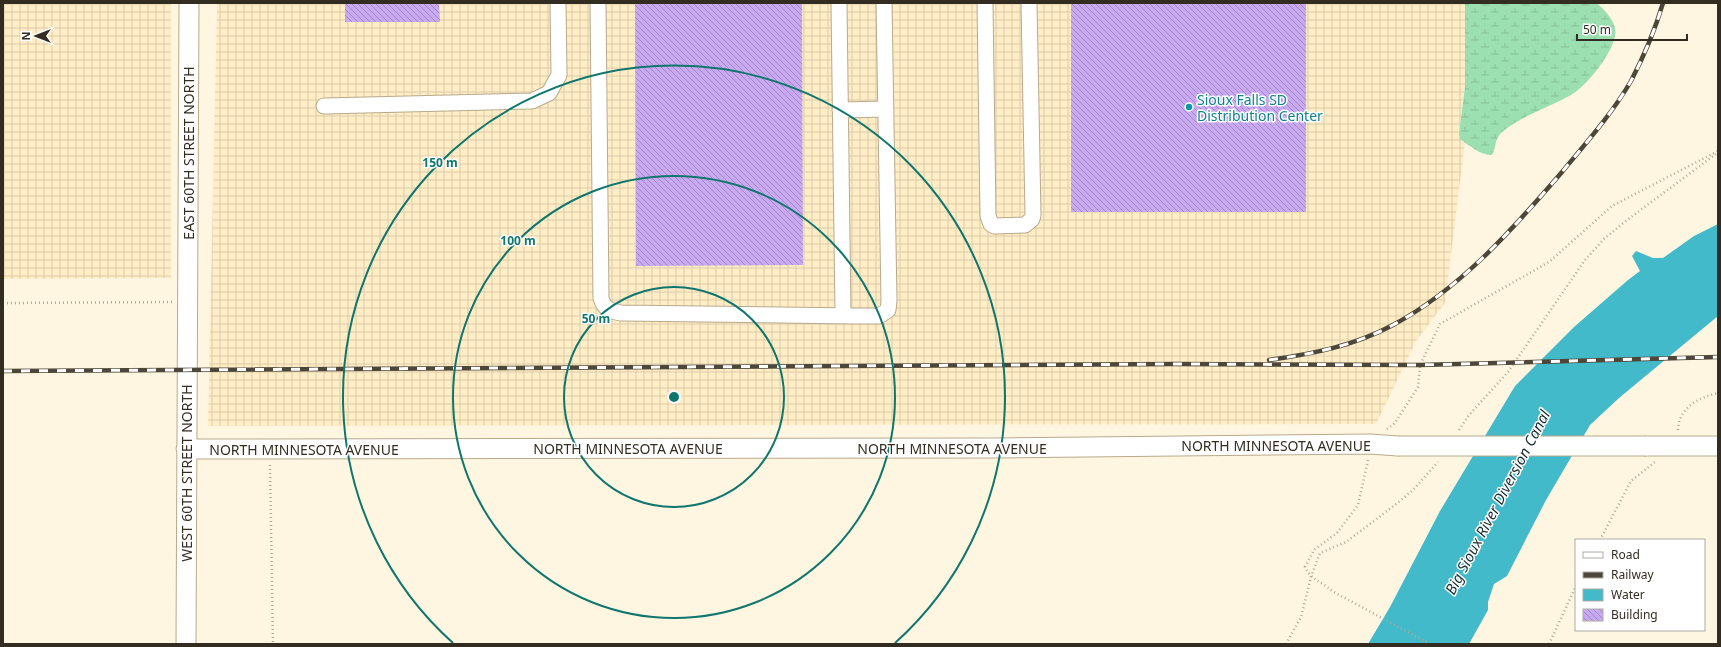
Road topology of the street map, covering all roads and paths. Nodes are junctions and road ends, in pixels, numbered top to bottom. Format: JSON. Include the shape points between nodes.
{"nodes":[{"id":1,"x":189,"y":3,"type":"edge"},
{"id":2,"x":558,"y":3,"type":"edge"},
{"id":3,"x":598,"y":3,"type":"edge"},
{"id":4,"x":839,"y":3,"type":"edge"},
{"id":5,"x":884,"y":3,"type":"edge"},
{"id":6,"x":985,"y":3,"type":"edge"},
{"id":7,"x":1028,"y":3,"type":"edge"},
{"id":8,"x":324,"y":106,"type":"dead end"},
{"id":9,"x":840,"y":110,"type":"junction"},
{"id":10,"x":886,"y":110,"type":"junction"},
{"id":11,"x":1718,"y":152,"type":"edge"},
{"id":12,"x":187,"y":302,"type":"junction"},
{"id":13,"x":3,"y":303,"type":"edge"},
{"id":14,"x":843,"y":315,"type":"junction"},
{"id":15,"x":1718,"y":393,"type":"edge"},
{"id":16,"x":1457,"y":432,"type":"dead end"},
{"id":17,"x":1370,"y":444,"type":"junction"},
{"id":18,"x":1677,"y":446,"type":"junction"},
{"id":19,"x":1718,"y":446,"type":"edge"},
{"id":20,"x":270,"y":448,"type":"junction"},
{"id":21,"x":186,"y":449,"type":"junction"},
{"id":22,"x":1440,"y":459,"type":"dead end"},
{"id":23,"x":1601,"y":539,"type":"edge"},
{"id":24,"x":1311,"y":577,"type":"junction"},
{"id":25,"x":1575,"y":588,"type":"edge"},
{"id":26,"x":186,"y":644,"type":"edge"},
{"id":27,"x":273,"y":644,"type":"edge"},
{"id":28,"x":1286,"y":644,"type":"edge"},
{"id":29,"x":1430,"y":644,"type":"edge"},
{"id":30,"x":1549,"y":644,"type":"edge"}],
"edges":[{"from":1,"to":12,"type":"main road","name":"EAST 60TH STREET NORTH"},
{"from":2,"to":8,"type":"lane","via":[[559,75],[549,94],[532,102]]},
{"from":3,"to":14,"type":"lane","via":[[603,305],[610,312],[621,313]]},
{"from":4,"to":9,"type":"lane"},
{"from":5,"to":10,"type":"lane"},
{"from":6,"to":7,"type":"lane","via":[[988,216],[994,226],[1025,226],[1033,215]]},
{"from":9,"to":10,"type":"lane"},
{"from":9,"to":14,"type":"lane"},
{"from":10,"to":14,"type":"lane","via":[[888,310],[879,316]]},
{"from":11,"to":16,"type":"path","via":[[1604,239],[1585,260],[1508,372],[1468,415]]},
{"from":11,"to":17,"type":"path","via":[[1612,206],[1549,262],[1440,324],[1420,365],[1418,387],[1394,423]]},
{"from":12,"to":13,"type":"path"},
{"from":12,"to":21,"type":"main road","name":"WEST 60TH STREET NORTH"},
{"from":15,"to":18,"type":"path","via":[[1699,399],[1684,411],[1679,420]]},
{"from":17,"to":18,"type":"main road","name":"NORTH MINNESOTA AVENUE","bridge":true},
{"from":17,"to":20,"type":"main road","name":"NORTH MINNESOTA AVENUE","via":[[985,448]]},
{"from":17,"to":24,"type":"path","via":[[1358,505],[1337,533],[1314,550],[1305,567]]},
{"from":18,"to":19,"type":"main road","name":"NORTH MINNESOTA AVENUE"},
{"from":18,"to":23,"type":"path","via":[[1631,481]]},
{"from":20,"to":21,"type":"main road","name":"NORTH MINNESOTA AVENUE"},
{"from":20,"to":27,"type":"path"},
{"from":21,"to":26,"type":"main road","name":"WEST 60TH STREET NORTH"},
{"from":22,"to":24,"type":"path","via":[[1413,490],[1394,505],[1346,542],[1320,553]]},
{"from":24,"to":28,"type":"path","via":[[1301,617]]},
{"from":24,"to":29,"type":"path"},
{"from":25,"to":30,"type":"path"}]}
